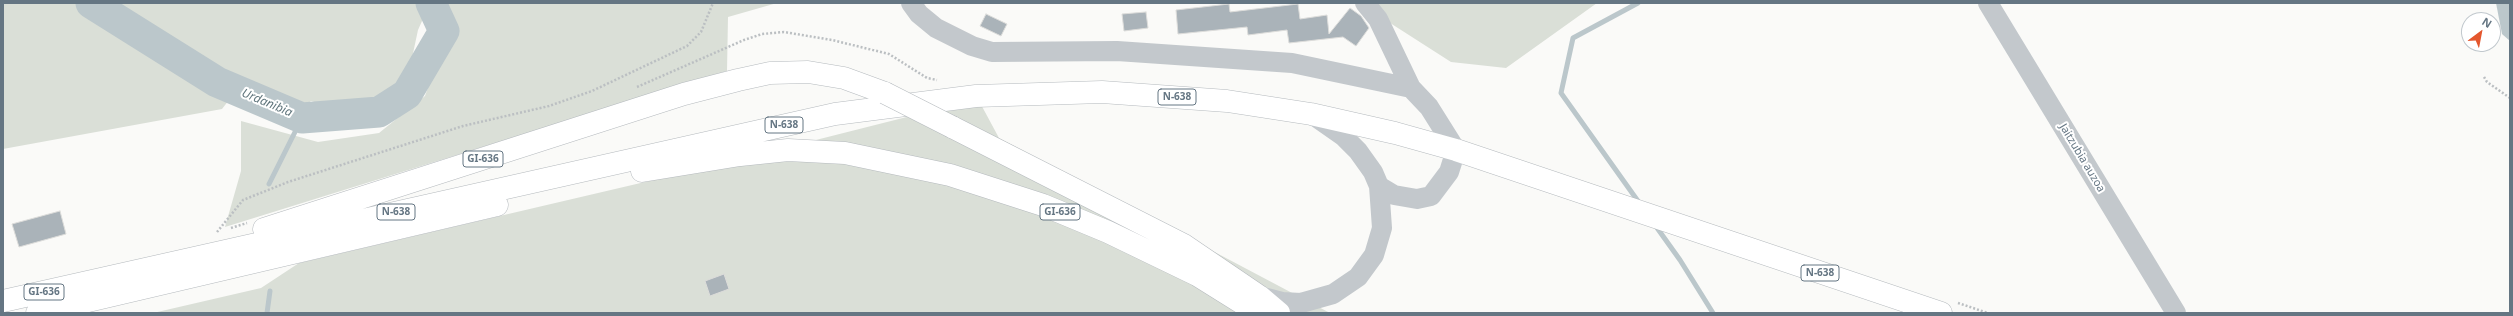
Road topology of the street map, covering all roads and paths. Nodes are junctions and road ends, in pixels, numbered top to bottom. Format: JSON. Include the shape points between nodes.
{"nodes":[{"id":1,"x":713,"y":3,"type":"edge"},
{"id":2,"x":911,"y":3,"type":"edge"},
{"id":3,"x":1365,"y":3,"type":"edge"},
{"id":4,"x":1988,"y":3,"type":"edge"},
{"id":5,"x":2484,"y":77,"type":"dead end"},
{"id":6,"x":1411,"y":88,"type":"junction"},
{"id":7,"x":2510,"y":98,"type":"edge"},
{"id":8,"x":1311,"y":114,"type":"junction"},
{"id":9,"x":707,"y":143,"type":"junction"},
{"id":10,"x":1456,"y":150,"type":"junction"},
{"id":11,"x":626,"y":174,"type":"junction"},
{"id":12,"x":1379,"y":186,"type":"junction"},
{"id":13,"x":217,"y":232,"type":"dead end"},
{"id":14,"x":85,"y":284,"type":"junction"},
{"id":15,"x":3,"y":301,"type":"edge"},
{"id":16,"x":1259,"y":304,"type":"edge"},
{"id":17,"x":37,"y":313,"type":"edge"},
{"id":18,"x":1279,"y":313,"type":"edge"},
{"id":19,"x":1941,"y":313,"type":"edge"},
{"id":20,"x":2176,"y":313,"type":"edge"}],
"edges":[{"from":1,"to":13,"type":"path","via":[[701,32],[687,46],[592,91],[549,106],[463,126],[288,182],[243,200]]},
{"from":2,"to":6,"type":"street","via":[[919,14],[936,28],[972,46],[992,52],[1117,51],[1292,62]]},
{"from":3,"to":6,"type":"street","via":[[1378,19]]},
{"from":4,"to":20,"type":"street","name":"Jaitzubia auzoa"},
{"from":5,"to":7,"type":"path","via":[[2487,82]]},
{"from":6,"to":10,"type":"street","via":[[1429,107]]},
{"from":8,"to":9,"type":"main road","number":"N-638","via":[[1227,101],[1102,92],[976,96],[835,114]]},
{"from":8,"to":10,"type":"main road","number":"N-638"},
{"from":8,"to":12,"type":"street","via":[[1343,136],[1373,172]]},
{"from":9,"to":11,"type":"main road","number":"N-638"},
{"from":9,"to":14,"type":"main road","number":"N-638"},
{"from":10,"to":12,"type":"street","via":[[1449,172],[1431,196],[1417,199],[1394,195]]},
{"from":10,"to":19,"type":"main road","number":"N-638"},
{"from":11,"to":16,"type":"main road","number":"GI-636","via":[[740,155],[788,150],[846,153],[891,162],[950,175],[1043,204]]},
{"from":11,"to":17,"type":"main road","number":"GI-636"},
{"from":12,"to":16,"type":"street","via":[[1382,228],[1374,255],[1358,277],[1333,294],[1301,303]]},
{"from":14,"to":15,"type":"main road","number":"GI-636"},
{"from":14,"to":16,"type":"main road","number":"GI-636","bridge":true,"via":[[241,237],[684,94],[770,73],[808,72],[844,78],[885,93],[1184,245]]},
{"from":16,"to":18,"type":"main road","number":"GI-636"}]}
